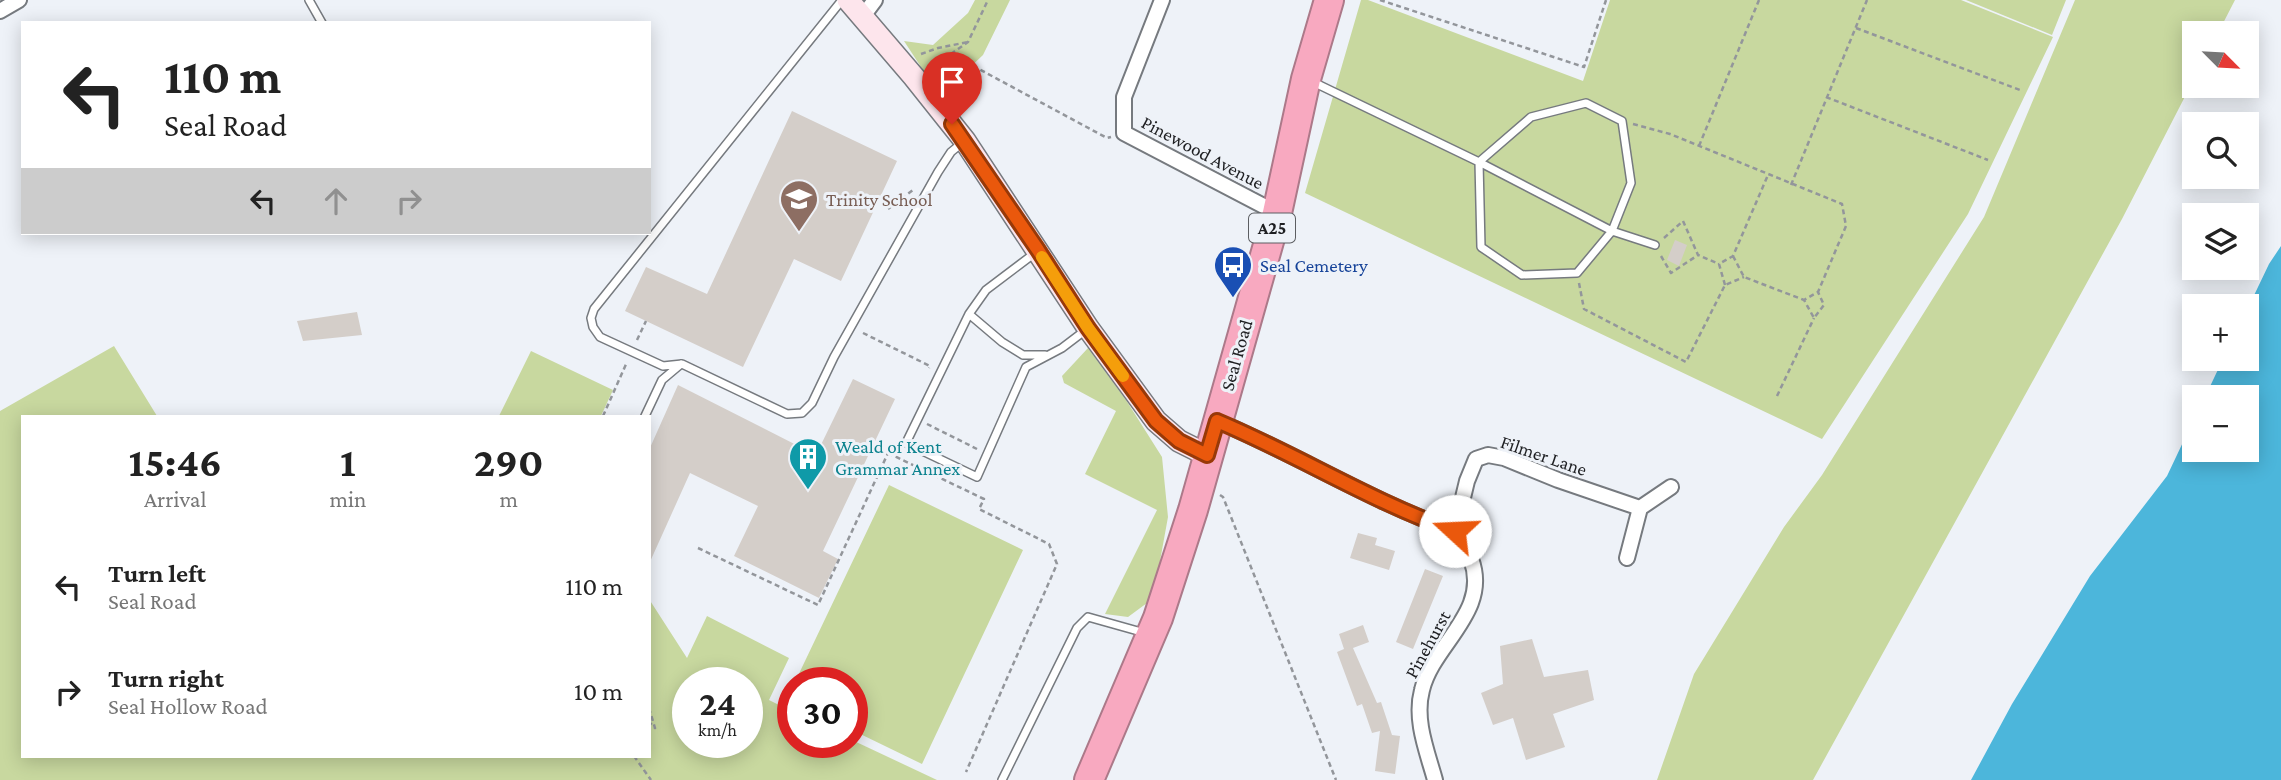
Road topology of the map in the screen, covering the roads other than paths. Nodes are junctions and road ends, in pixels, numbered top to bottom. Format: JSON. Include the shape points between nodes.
{"nodes":[{"id":1,"x":19,"y":0,"type":"edge"},
{"id":2,"x":309,"y":0,"type":"edge"},
{"id":3,"x":842,"y":0,"type":"edge"},
{"id":4,"x":848,"y":0,"type":"edge"},
{"id":5,"x":1162,"y":0,"type":"edge"},
{"id":6,"x":1329,"y":0,"type":"edge"},
{"id":7,"x":869,"y":8,"type":"edge"},
{"id":8,"x":0,"y":11,"type":"edge"},
{"id":9,"x":321,"y":21,"type":"edge"},
{"id":10,"x":1306,"y":79,"type":"junction"},
{"id":11,"x":965,"y":141,"type":"junction"},
{"id":12,"x":1479,"y":162,"type":"junction"},
{"id":13,"x":1276,"y":213,"type":"junction"},
{"id":14,"x":1612,"y":231,"type":"junction"},
{"id":15,"x":1655,"y":245,"type":"road end"},
{"id":16,"x":1038,"y":250,"type":"junction"},
{"id":17,"x":969,"y":314,"type":"junction"},
{"id":18,"x":1088,"y":328,"type":"junction"},
{"id":19,"x":1049,"y":354,"type":"junction"},
{"id":20,"x":682,"y":364,"type":"junction"},
{"id":21,"x":645,"y":415,"type":"edge"},
{"id":22,"x":1217,"y":421,"type":"junction"},
{"id":23,"x":1207,"y":455,"type":"junction"},
{"id":24,"x":1671,"y":487,"type":"dead end"},
{"id":25,"x":1640,"y":508,"type":"junction"},
{"id":26,"x":1455,"y":531,"type":"junction"},
{"id":27,"x":1626,"y":558,"type":"dead end"},
{"id":28,"x":1151,"y":635,"type":"junction"},
{"id":29,"x":1002,"y":780,"type":"edge"},
{"id":30,"x":1089,"y":780,"type":"edge"},
{"id":31,"x":1435,"y":780,"type":"edge"}],
"edges":[{"from":1,"to":8,"type":"street"},
{"from":2,"to":9,"type":"lane"},
{"from":3,"to":20,"type":"lane","via":[[594,309],[591,318],[600,337],[663,366]]},
{"from":4,"to":7,"type":"main road"},
{"from":5,"to":13,"type":"street","name":"Pinewood Avenue","via":[[1124,97],[1124,132]]},
{"from":6,"to":10,"type":"highway","name":"Seal Road","number":"A25"},
{"from":7,"to":11,"type":"main road","via":[[908,69]]},
{"from":10,"to":12,"type":"lane"},
{"from":10,"to":13,"type":"highway","name":"Seal Road","number":"A25"},
{"from":11,"to":16,"type":"main road"},
{"from":11,"to":20,"type":"lane","via":[[938,172],[812,403],[802,413],[788,414]]},
{"from":12,"to":14,"type":"lane"},
{"from":12,"to":14,"type":"lane","via":[[1481,247],[1522,275],[1577,273]]},
{"from":12,"to":14,"type":"lane","via":[[1531,117],[1586,103],[1622,121],[1632,183]]},
{"from":13,"to":22,"type":"highway","name":"Seal Road","number":"A25"},
{"from":14,"to":15,"type":"lane"},
{"from":16,"to":17,"type":"lane","via":[[986,290]]},
{"from":16,"to":18,"type":"main road"},
{"from":17,"to":19,"type":"lane","via":[[1023,355]]},
{"from":17,"to":19,"type":"lane","via":[[906,443],[977,477],[1026,367]]},
{"from":18,"to":19,"type":"lane"},
{"from":18,"to":23,"type":"main road","via":[[1156,421],[1179,441]]},
{"from":20,"to":21,"type":"lane","via":[[662,380]]},
{"from":22,"to":23,"type":"highway","name":"Seal Road","number":"A25"},
{"from":22,"to":26,"type":"street","via":[[1412,516]]},
{"from":23,"to":28,"type":"highway","name":"Seal Road","number":"A25"},
{"from":24,"to":25,"type":"street"},
{"from":25,"to":26,"type":"street","name":"Filmer Lane","via":[[1488,455],[1476,459]]},
{"from":25,"to":27,"type":"street"},
{"from":26,"to":31,"type":"street","name":"Pinehurst","via":[[1471,558],[1475,592],[1463,623],[1436,660],[1422,690],[1419,724]]},
{"from":28,"to":29,"type":"lane","via":[[1088,617],[1077,628]]},
{"from":28,"to":30,"type":"highway","name":"Seal Road","number":"A25"}]}
